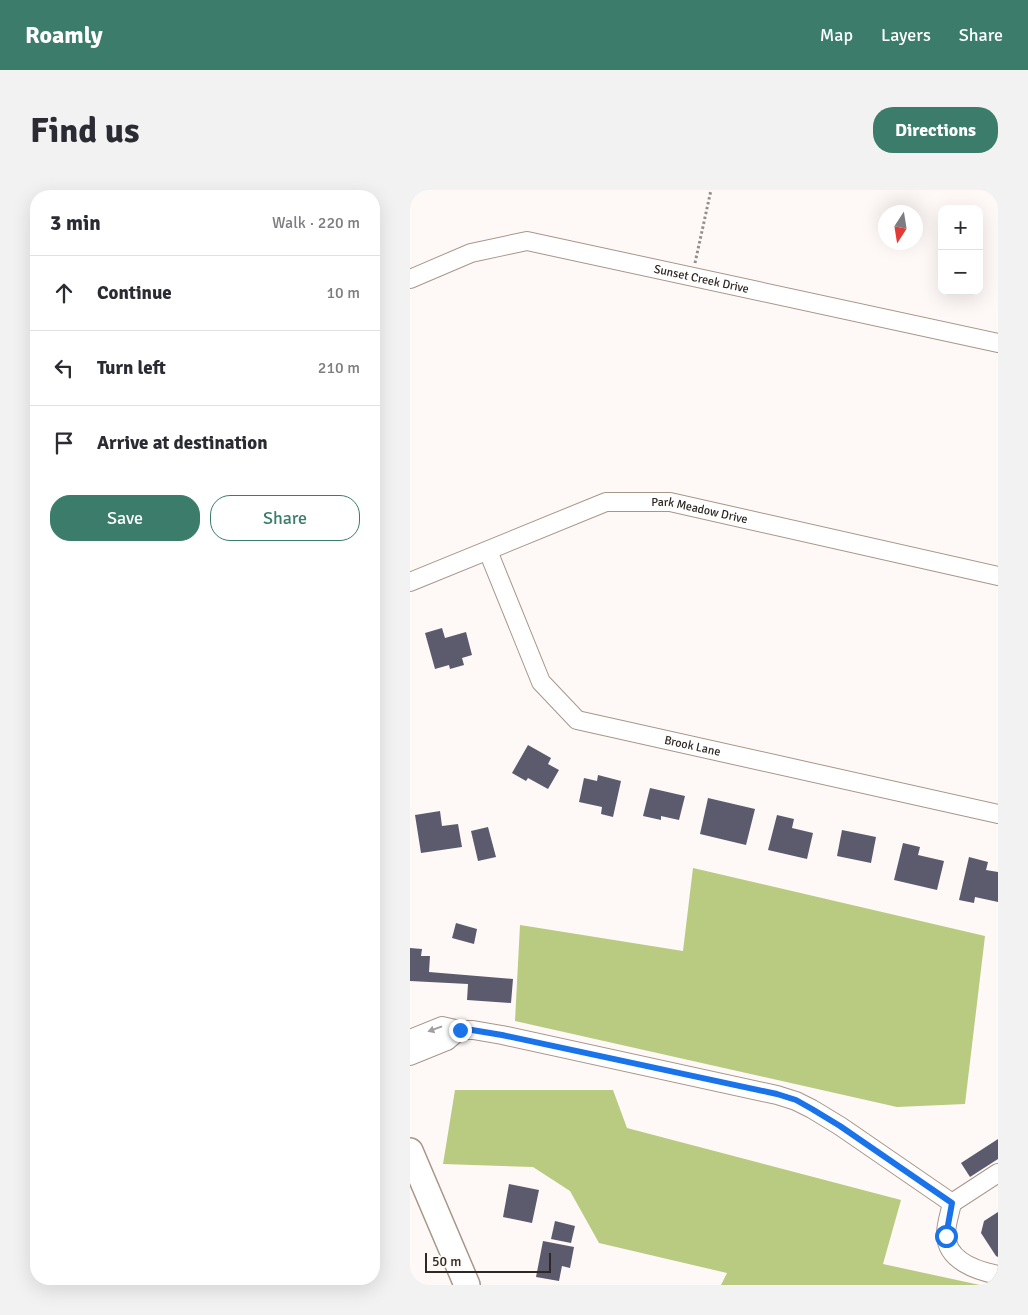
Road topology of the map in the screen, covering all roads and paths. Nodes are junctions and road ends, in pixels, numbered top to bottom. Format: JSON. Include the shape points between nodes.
{"nodes":[{"id":1,"x":711,"y":190,"type":"edge"},
{"id":2,"x":695,"y":266,"type":"dead end"},
{"id":3,"x":410,"y":279,"type":"edge"},
{"id":4,"x":998,"y":343,"type":"edge"},
{"id":5,"x":488,"y":550,"type":"junction"},
{"id":6,"x":998,"y":576,"type":"edge"},
{"id":7,"x":410,"y":582,"type":"edge"},
{"id":8,"x":998,"y":814,"type":"edge"},
{"id":9,"x":460,"y":1030,"type":"junction"},
{"id":10,"x":410,"y":1039,"type":"edge"},
{"id":11,"x":410,"y":1056,"type":"edge"},
{"id":12,"x":411,"y":1157,"type":"edge"},
{"id":13,"x":998,"y":1173,"type":"edge"},
{"id":14,"x":952,"y":1203,"type":"junction"},
{"id":15,"x":998,"y":1275,"type":"edge"},
{"id":16,"x":467,"y":1285,"type":"edge"}],
"edges":[{"from":1,"to":2,"type":"path"},
{"from":3,"to":4,"type":"street","name":"Sunset Creek Drive","via":[[471,253],[527,241]]},
{"from":5,"to":6,"type":"street","name":"Park Meadow Drive","via":[[606,502],[670,502]]},
{"from":5,"to":7,"type":"street","name":"Park Meadow Drive"},
{"from":5,"to":8,"type":"street","name":"Brook Lane","via":[[542,682],[577,720]]},
{"from":9,"to":10,"type":"street","one_way":true,"via":[[442,1026]]},
{"from":9,"to":11,"type":"street","via":[[447,1041]]},
{"from":9,"to":14,"type":"street","via":[[502,1035],[796,1100],[840,1126]]},
{"from":12,"to":16,"type":"main road"},
{"from":13,"to":14,"type":"street"},
{"from":14,"to":15,"type":"street","via":[[946,1236],[950,1250],[959,1260],[980,1271]]}]}
